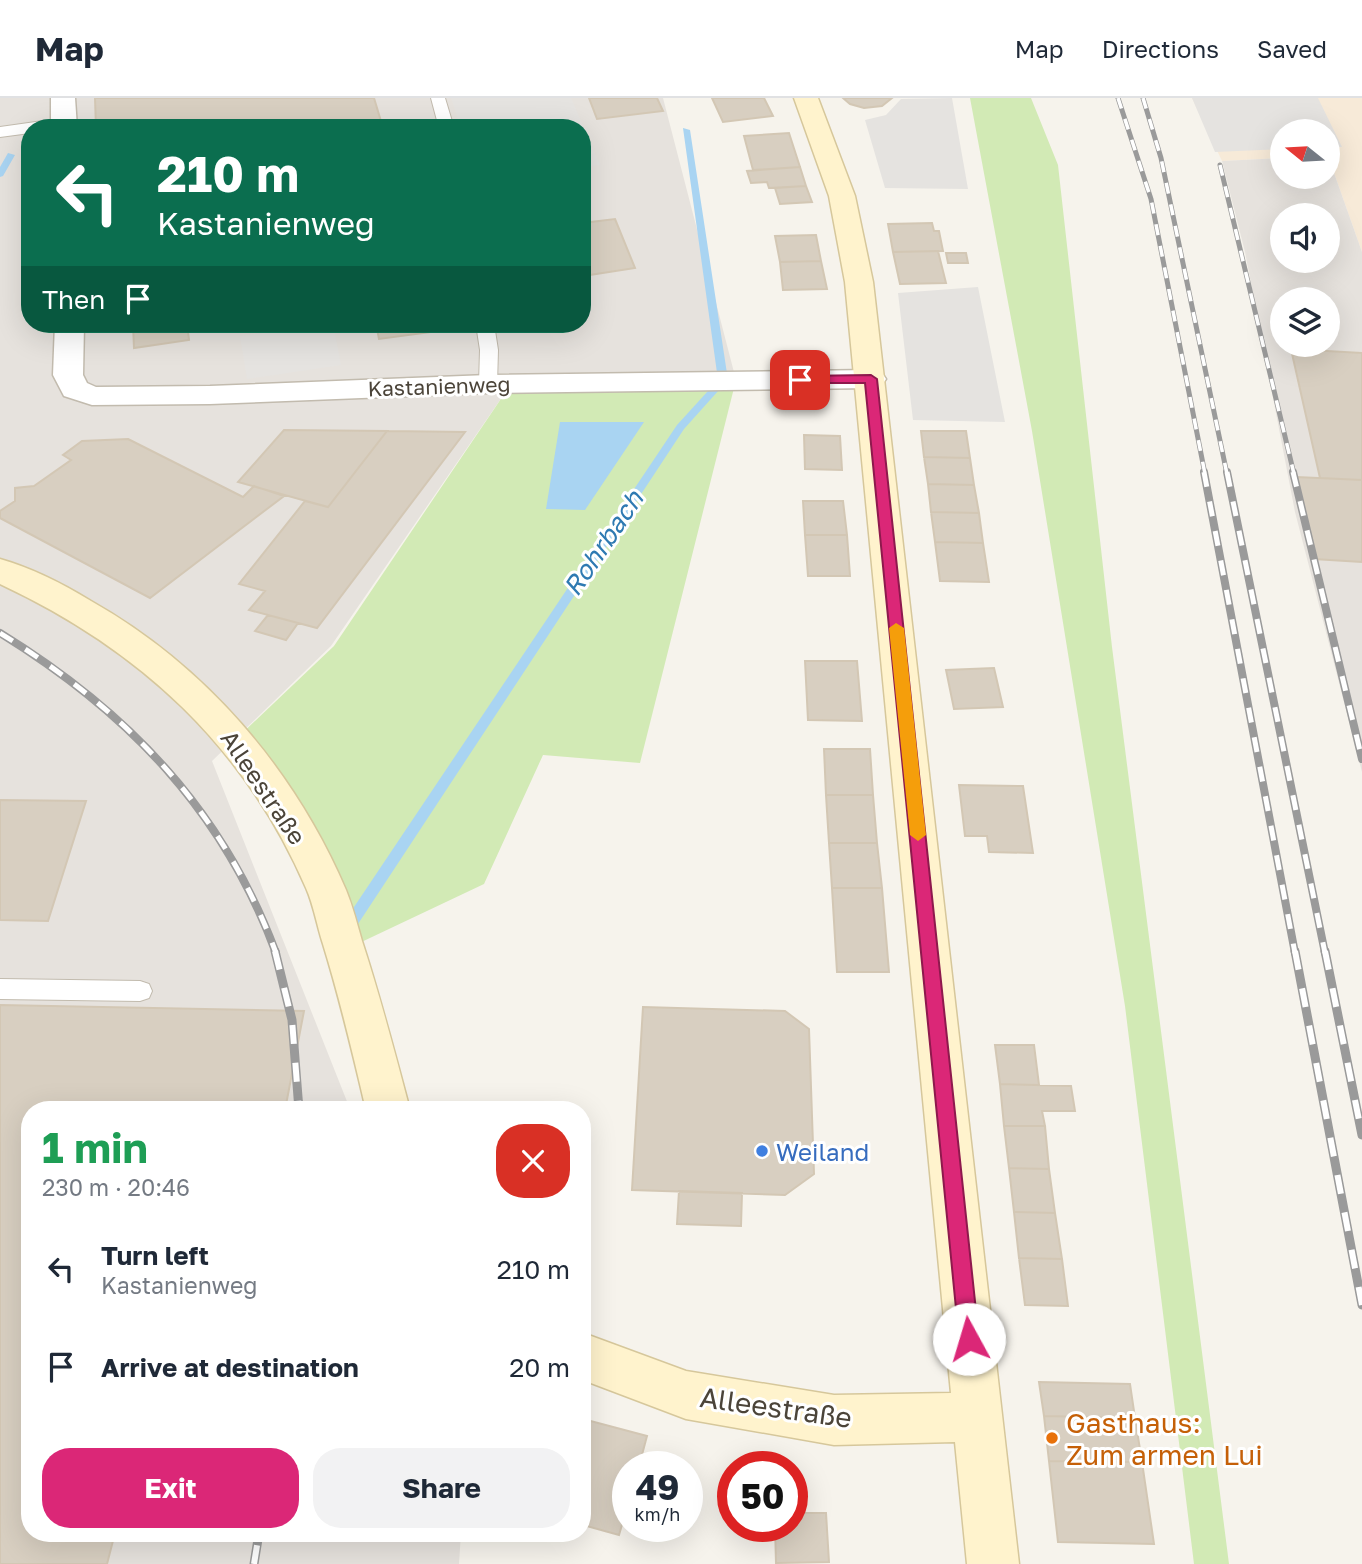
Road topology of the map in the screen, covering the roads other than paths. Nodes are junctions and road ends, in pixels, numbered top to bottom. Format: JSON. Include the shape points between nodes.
{"nodes":[{"id":1,"x":438,"y":98,"type":"edge"},
{"id":2,"x":806,"y":98,"type":"edge"},
{"id":3,"x":444,"y":119,"type":"edge"},
{"id":4,"x":21,"y":129,"type":"edge"},
{"id":5,"x":0,"y":132,"type":"edge"},
{"id":6,"x":69,"y":333,"type":"edge"},
{"id":7,"x":486,"y":333,"type":"edge"},
{"id":8,"x":871,"y":379,"type":"junction"},
{"id":9,"x":488,"y":384,"type":"junction"},
{"id":10,"x":0,"y":570,"type":"edge"},
{"id":11,"x":0,"y":989,"type":"edge"},
{"id":12,"x":140,"y":991,"type":"dead end"},
{"id":13,"x":386,"y":1101,"type":"edge"},
{"id":14,"x":591,"y":1360,"type":"edge"},
{"id":15,"x":977,"y":1417,"type":"junction"},
{"id":16,"x":993,"y":1564,"type":"edge"}],
"edges":[{"from":1,"to":3,"type":"lane"},
{"from":2,"to":8,"type":"main road","via":[[850,229]]},
{"from":4,"to":5,"type":"lane"},
{"from":6,"to":9,"type":"street","name":"Kastanienweg","via":[[68,375],[75,389],[93,396]]},
{"from":7,"to":9,"type":"lane"},
{"from":8,"to":9,"type":"street","name":"Kastanienweg"},
{"from":8,"to":15,"type":"main road"},
{"from":10,"to":13,"type":"main road","name":"Alleestraße","via":[[118,631],[198,696],[235,739],[300,835],[327,892]]},
{"from":11,"to":12,"type":"lane"},
{"from":14,"to":15,"type":"main road","name":"Alleestraße","via":[[686,1395],[834,1420]]},
{"from":15,"to":16,"type":"main road"}]}
